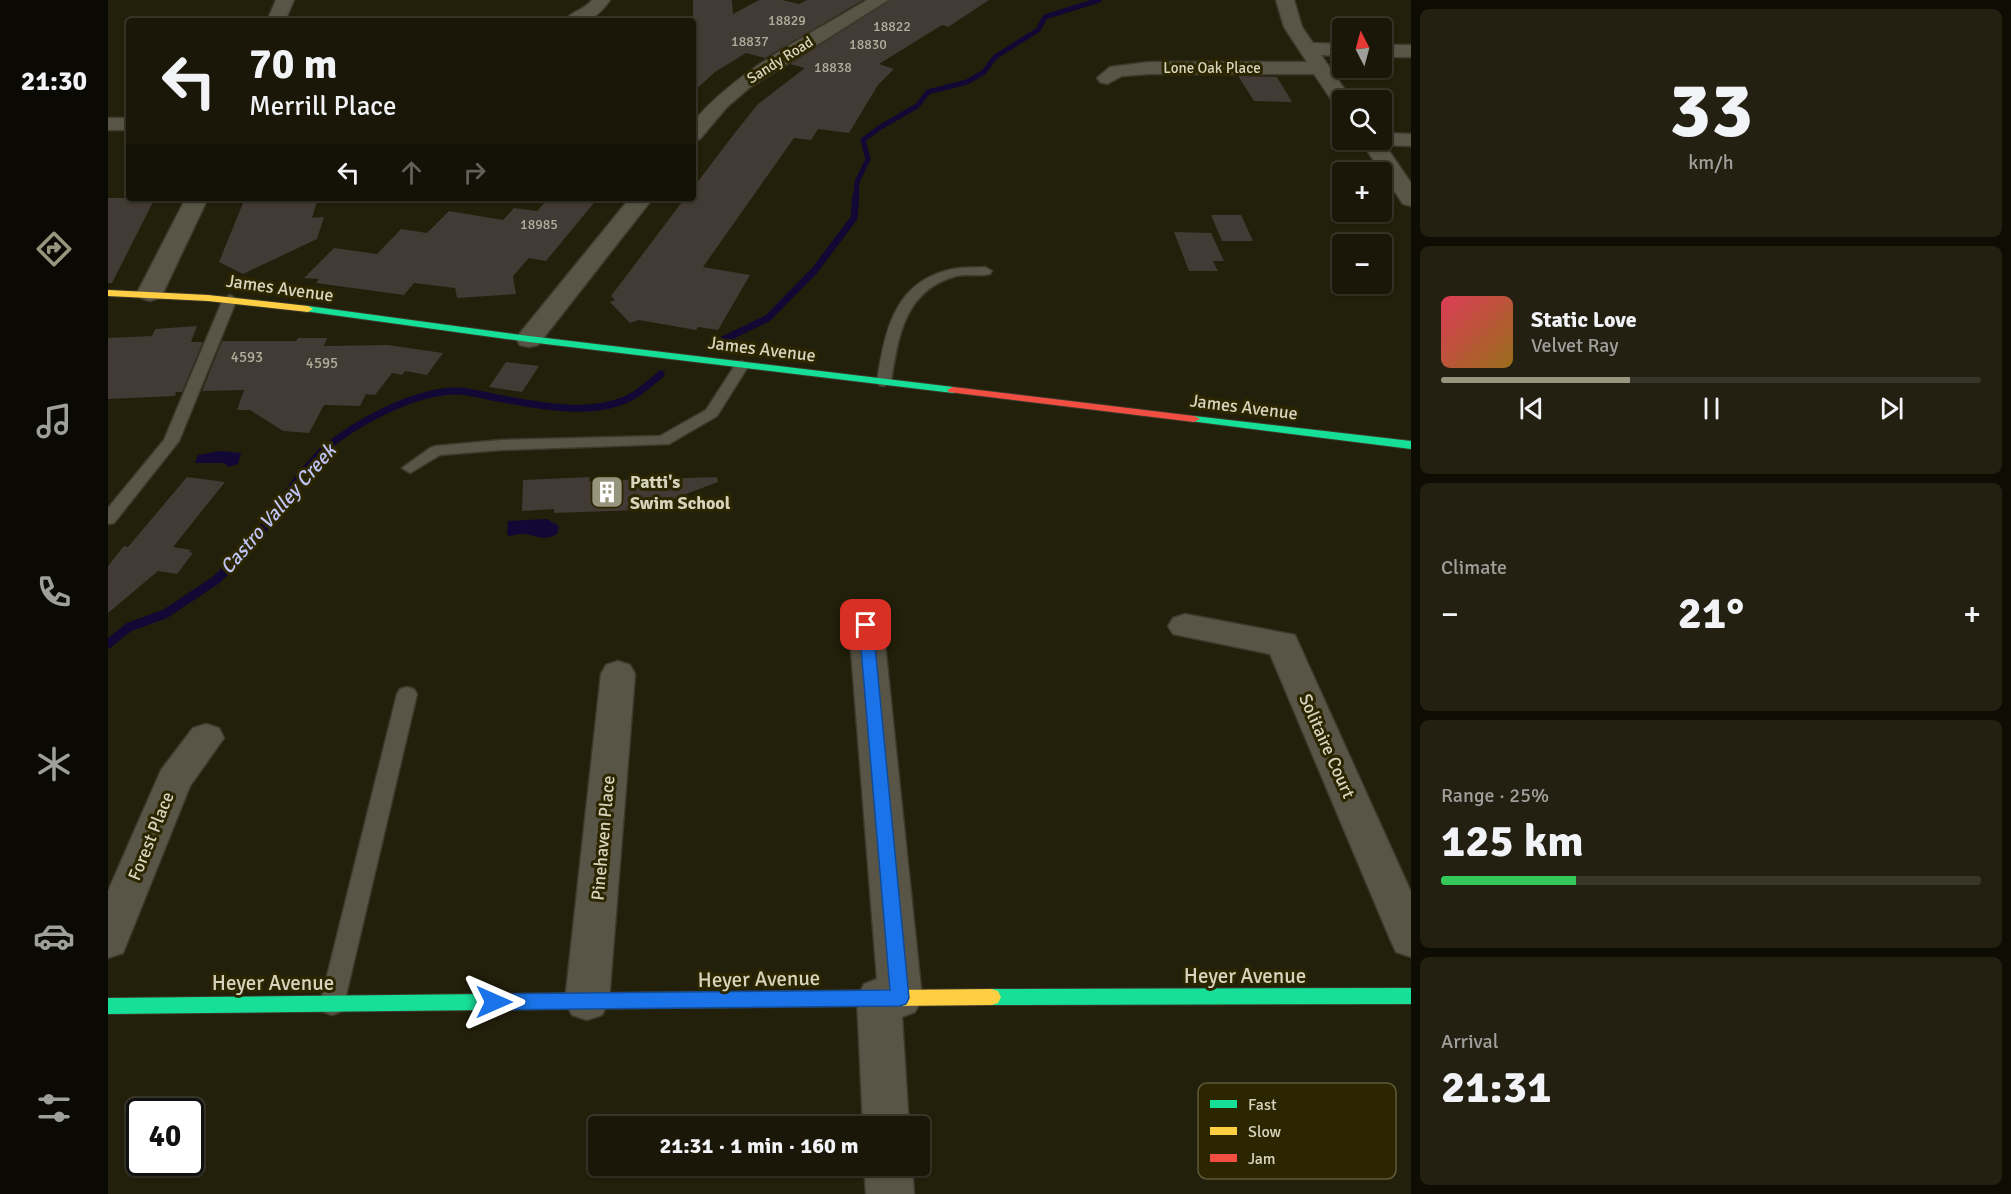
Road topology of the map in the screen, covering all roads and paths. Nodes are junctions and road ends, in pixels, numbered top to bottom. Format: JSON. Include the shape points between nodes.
{"nodes":[{"id":1,"x":285,"y":0,"type":"edge"},
{"id":2,"x":602,"y":0,"type":"edge"},
{"id":3,"x":879,"y":0,"type":"edge"},
{"id":4,"x":1286,"y":0,"type":"edge"},
{"id":5,"x":277,"y":18,"type":"edge"},
{"id":6,"x":579,"y":18,"type":"edge"},
{"id":7,"x":1308,"y":49,"type":"junction"},
{"id":8,"x":1332,"y":50,"type":"edge"},
{"id":9,"x":1392,"y":51,"type":"edge"},
{"id":10,"x":1411,"y":51,"type":"edge"},
{"id":11,"x":1320,"y":68,"type":"junction"},
{"id":12,"x":1107,"y":78,"type":"dead end"},
{"id":13,"x":1335,"y":90,"type":"edge"},
{"id":14,"x":108,"y":124,"type":"edge"},
{"id":15,"x":126,"y":124,"type":"edge"},
{"id":16,"x":696,"y":131,"type":"edge"},
{"id":17,"x":1392,"y":139,"type":"edge"},
{"id":18,"x":1411,"y":140,"type":"edge"},
{"id":19,"x":1378,"y":150,"type":"edge"},
{"id":20,"x":1411,"y":199,"type":"edge"},
{"id":21,"x":196,"y":201,"type":"edge"},
{"id":22,"x":640,"y":201,"type":"edge"},
{"id":23,"x":985,"y":271,"type":"dead end"},
{"id":24,"x":108,"y":293,"type":"edge"},
{"id":25,"x":150,"y":293,"type":"junction"},
{"id":26,"x":230,"y":299,"type":"junction"},
{"id":27,"x":529,"y":339,"type":"junction"},
{"id":28,"x":742,"y":365,"type":"junction"},
{"id":29,"x":884,"y":382,"type":"junction"},
{"id":30,"x":1411,"y":445,"type":"edge"},
{"id":31,"x":410,"y":468,"type":"dead end"},
{"id":32,"x":108,"y":519,"type":"edge"},
{"id":33,"x":866,"y":625,"type":"dead end"},
{"id":34,"x":1185,"y":626,"type":"dead end"},
{"id":35,"x":618,"y":674,"type":"dead end"},
{"id":36,"x":407,"y":694,"type":"dead end"},
{"id":37,"x":206,"y":738,"type":"dead end"},
{"id":38,"x":1411,"y":939,"type":"edge"},
{"id":39,"x":108,"y":940,"type":"edge"},
{"id":40,"x":1411,"y":996,"type":"edge"},
{"id":41,"x":889,"y":998,"type":"junction"},
{"id":42,"x":587,"y":1001,"type":"junction"},
{"id":43,"x":332,"y":1004,"type":"junction"},
{"id":44,"x":108,"y":1006,"type":"edge"},
{"id":45,"x":886,"y":1116,"type":"edge"},
{"id":46,"x":889,"y":1176,"type":"edge"},
{"id":47,"x":890,"y":1194,"type":"edge"}],
"edges":[{"from":1,"to":5,"type":"street"},
{"from":2,"to":6,"type":"street","via":[[594,10]]},
{"from":3,"to":16,"type":"street","name":"Sandy Road","via":[[742,84]]},
{"from":4,"to":7,"type":"street","via":[[1290,21]]},
{"from":7,"to":8,"type":"street"},
{"from":7,"to":11,"type":"street"},
{"from":9,"to":10,"type":"street"},
{"from":11,"to":12,"type":"street","name":"Lone Oak Place","via":[[1149,68],[1117,71]]},
{"from":11,"to":13,"type":"street"},
{"from":14,"to":15,"type":"street"},
{"from":17,"to":18,"type":"street"},
{"from":19,"to":20,"type":"street"},
{"from":21,"to":25,"type":"street"},
{"from":22,"to":27,"type":"street"},
{"from":23,"to":29,"type":"lane","via":[[950,273],[926,284],[907,302],[894,324]]},
{"from":24,"to":25,"type":"street","name":"James Avenue"},
{"from":25,"to":26,"type":"street","name":"James Avenue"},
{"from":26,"to":27,"type":"street","name":"James Avenue"},
{"from":26,"to":32,"type":"lane","via":[[171,441]]},
{"from":27,"to":28,"type":"street","name":"James Avenue"},
{"from":28,"to":29,"type":"street","name":"James Avenue"},
{"from":28,"to":31,"type":"lane","via":[[712,413],[663,441],[501,445],[436,451]]},
{"from":29,"to":30,"type":"street","name":"James Avenue"},
{"from":33,"to":41,"type":"street"},
{"from":34,"to":38,"type":"street","name":"Solitaire Court","via":[[1282,644]]},
{"from":35,"to":42,"type":"street","name":"Pinehaven Place"},
{"from":36,"to":43,"type":"lane"},
{"from":37,"to":39,"type":"street","name":"Forest Place","via":[[174,780]]},
{"from":40,"to":41,"type":"street","name":"Heyer Avenue"},
{"from":41,"to":42,"type":"street","name":"Heyer Avenue"},
{"from":41,"to":45,"type":"street"},
{"from":42,"to":43,"type":"street","name":"Heyer Avenue"},
{"from":43,"to":44,"type":"street","name":"Heyer Avenue"},
{"from":46,"to":47,"type":"street"}]}
